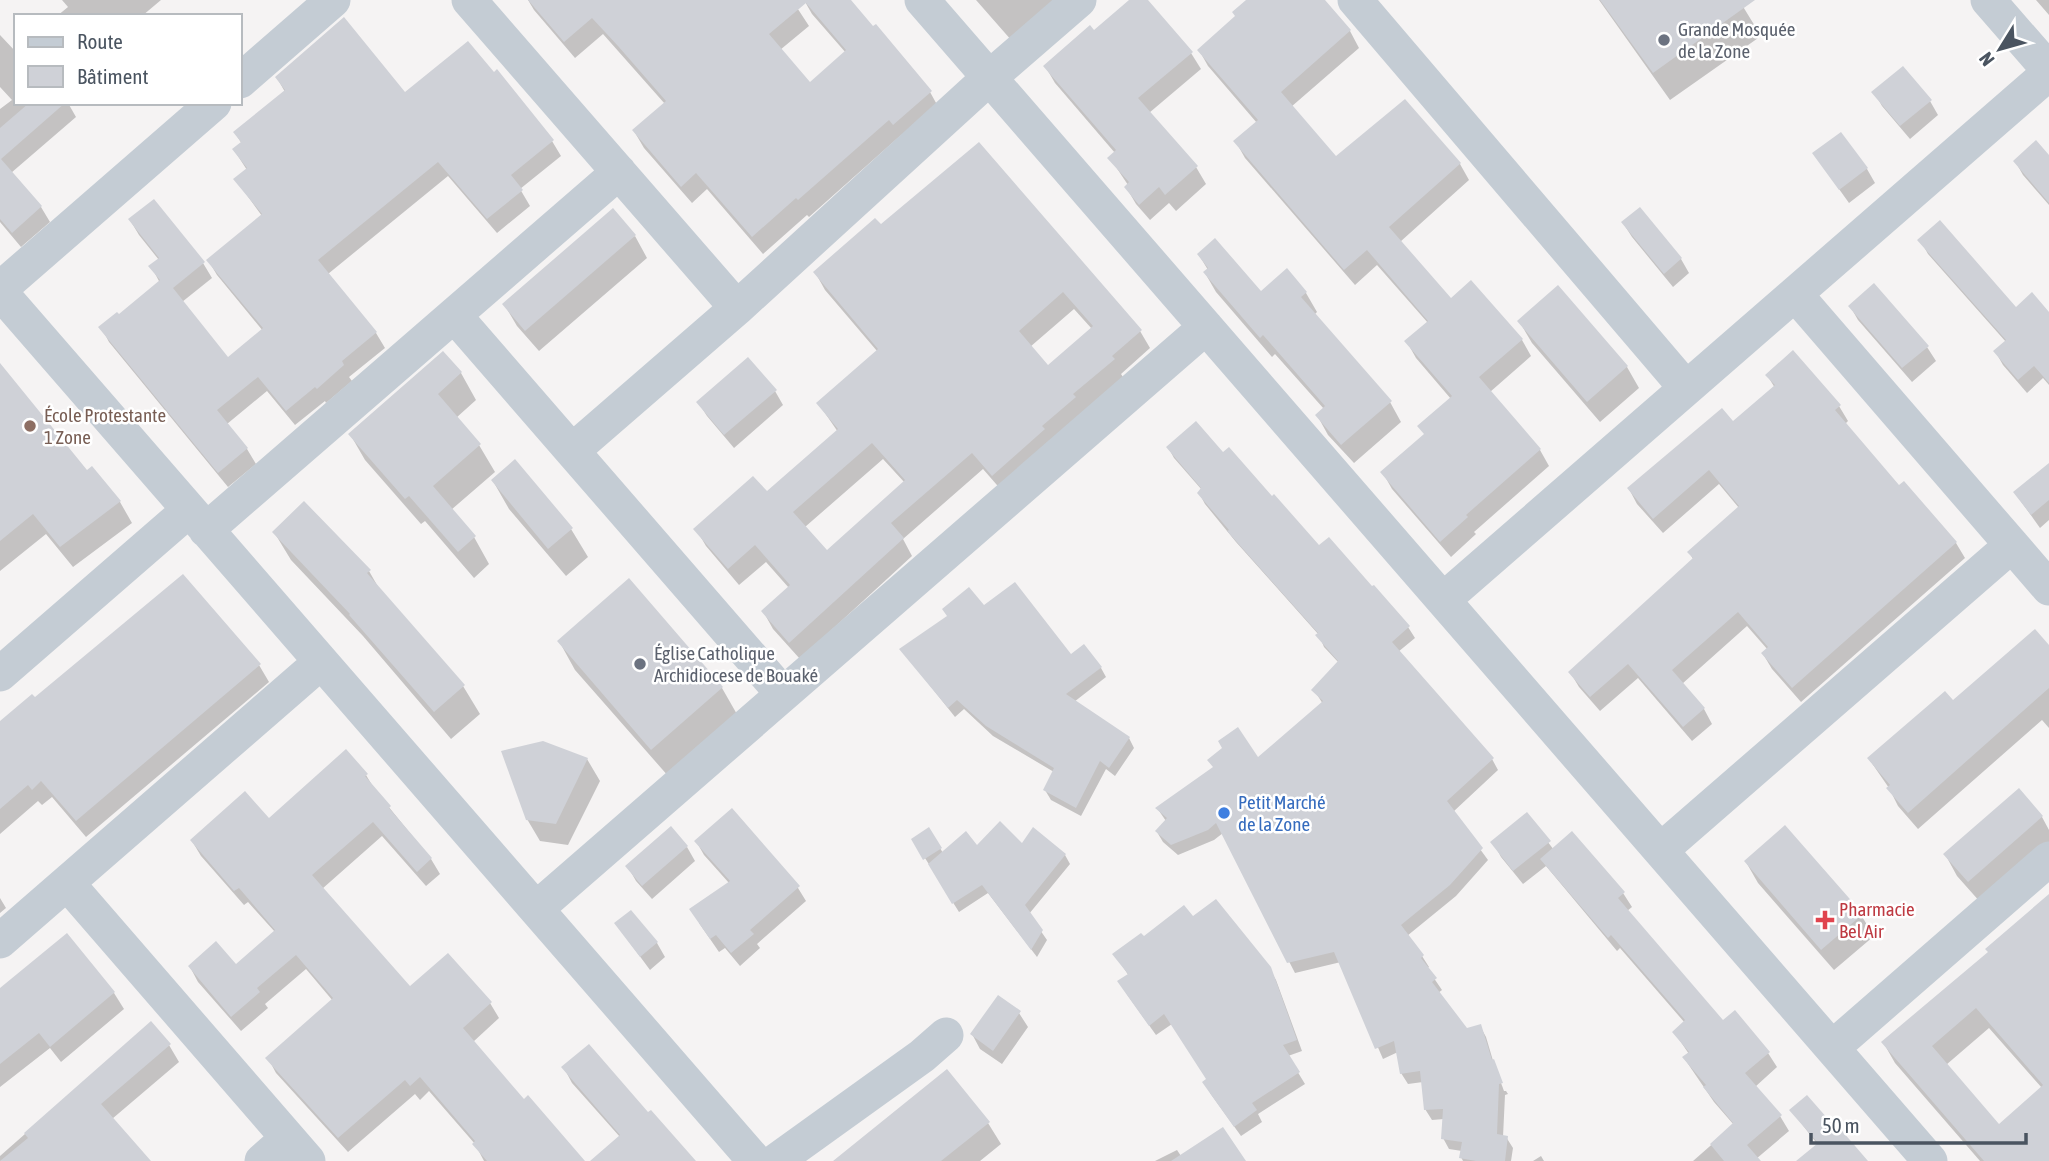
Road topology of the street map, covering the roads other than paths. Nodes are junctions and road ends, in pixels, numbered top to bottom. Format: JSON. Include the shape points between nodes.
{"nodes":[{"id":1,"x":333,"y":0,"type":"edge"},
{"id":2,"x":468,"y":0,"type":"edge"},
{"id":3,"x":922,"y":0,"type":"edge"},
{"id":4,"x":1079,"y":0,"type":"edge"},
{"id":5,"x":1355,"y":0,"type":"edge"},
{"id":6,"x":1988,"y":0,"type":"edge"},
{"id":7,"x":2049,"y":72,"type":"edge"},
{"id":8,"x":989,"y":78,"type":"junction"},
{"id":9,"x":242,"y":79,"type":"edge"},
{"id":10,"x":212,"y":105,"type":"edge"},
{"id":11,"x":619,"y":172,"type":"junction"},
{"id":12,"x":0,"y":291,"type":"edge"},
{"id":13,"x":1795,"y":294,"type":"junction"},
{"id":14,"x":737,"y":308,"type":"junction"},
{"id":15,"x":454,"y":315,"type":"junction"},
{"id":16,"x":1206,"y":327,"type":"junction"},
{"id":17,"x":1686,"y":388,"type":"junction"},
{"id":18,"x":572,"y":451,"type":"junction"},
{"id":19,"x":198,"y":520,"type":"junction"},
{"id":20,"x":2012,"y":545,"type":"junction"},
{"id":21,"x":2049,"y":587,"type":"edge"},
{"id":22,"x":1443,"y":600,"type":"junction"},
{"id":23,"x":321,"y":662,"type":"junction"},
{"id":24,"x":0,"y":674,"type":"edge"},
{"id":25,"x":783,"y":694,"type":"junction"},
{"id":26,"x":1661,"y":850,"type":"junction"},
{"id":27,"x":2049,"y":859,"type":"edge"},
{"id":28,"x":67,"y":883,"type":"junction"},
{"id":29,"x":536,"y":909,"type":"junction"},
{"id":30,"x":0,"y":941,"type":"edge"},
{"id":31,"x":946,"y":1035,"type":"dead end"},
{"id":32,"x":1832,"y":1048,"type":"junction"},
{"id":33,"x":298,"y":1150,"type":"edge"},
{"id":34,"x":262,"y":1161,"type":"edge"},
{"id":35,"x":755,"y":1161,"type":"edge"},
{"id":36,"x":776,"y":1161,"type":"edge"},
{"id":37,"x":1930,"y":1161,"type":"edge"}],
"edges":[{"from":1,"to":9,"type":"street"},
{"from":2,"to":11,"type":"street"},
{"from":3,"to":8,"type":"street"},
{"from":4,"to":8,"type":"street"},
{"from":5,"to":17,"type":"street"},
{"from":6,"to":7,"type":"street"},
{"from":7,"to":13,"type":"street"},
{"from":8,"to":14,"type":"street"},
{"from":8,"to":16,"type":"street"},
{"from":10,"to":12,"type":"street"},
{"from":11,"to":14,"type":"street"},
{"from":11,"to":15,"type":"street"},
{"from":12,"to":19,"type":"street"},
{"from":13,"to":17,"type":"street"},
{"from":13,"to":20,"type":"street"},
{"from":14,"to":18,"type":"street"},
{"from":15,"to":18,"type":"street"},
{"from":15,"to":19,"type":"street"},
{"from":16,"to":22,"type":"street"},
{"from":16,"to":25,"type":"street"},
{"from":17,"to":22,"type":"street"},
{"from":18,"to":25,"type":"street"},
{"from":19,"to":23,"type":"street"},
{"from":19,"to":24,"type":"street"},
{"from":20,"to":21,"type":"street"},
{"from":20,"to":26,"type":"street"},
{"from":22,"to":26,"type":"street"},
{"from":23,"to":28,"type":"street"},
{"from":23,"to":29,"type":"street"},
{"from":25,"to":29,"type":"street"},
{"from":26,"to":32,"type":"street"},
{"from":27,"to":32,"type":"street"},
{"from":28,"to":30,"type":"street"},
{"from":28,"to":33,"type":"street"},
{"from":29,"to":35,"type":"street"},
{"from":31,"to":36,"type":"street"},
{"from":32,"to":37,"type":"street"},
{"from":33,"to":34,"type":"street"}]}
